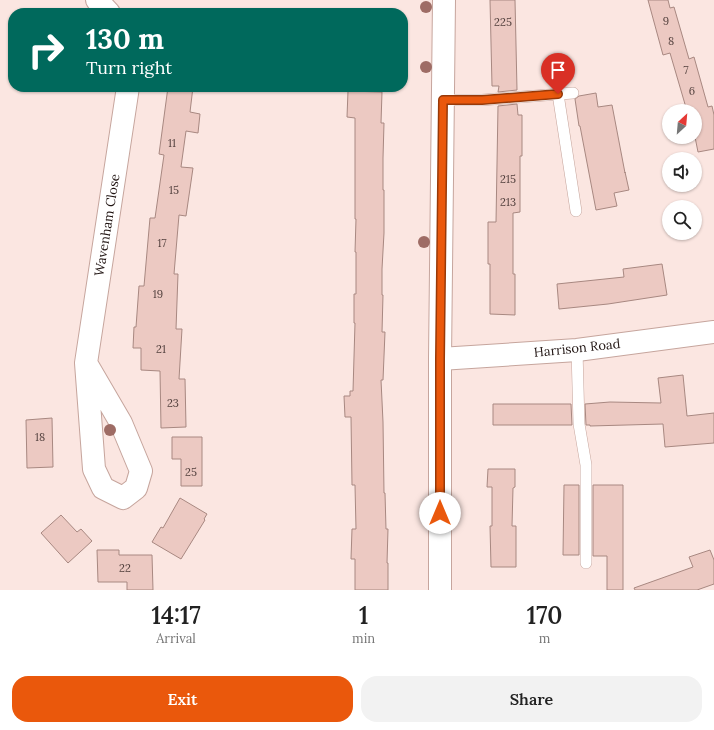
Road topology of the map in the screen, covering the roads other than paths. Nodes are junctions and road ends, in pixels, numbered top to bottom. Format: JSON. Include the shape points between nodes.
{"nodes":[{"id":1,"x":96,"y":0,"type":"edge"},
{"id":2,"x":444,"y":0,"type":"edge"},
{"id":3,"x":104,"y":8,"type":"edge"},
{"id":4,"x":127,"y":92,"type":"edge"},
{"id":5,"x":573,"y":93,"type":"dead end"},
{"id":6,"x":558,"y":94,"type":"junction"},
{"id":7,"x":443,"y":100,"type":"junction"},
{"id":8,"x":576,"y":211,"type":"dead end"},
{"id":9,"x":714,"y":332,"type":"edge"},
{"id":10,"x":577,"y":350,"type":"junction"},
{"id":11,"x":440,"y":359,"type":"junction"},
{"id":12,"x":86,"y":363,"type":"junction"},
{"id":13,"x":586,"y":563,"type":"dead end"},
{"id":14,"x":440,"y":590,"type":"edge"}],
"edges":[{"from":1,"to":3,"type":"street"},
{"from":2,"to":7,"type":"street"},
{"from":4,"to":12,"type":"street","name":"Wavenham Close"},
{"from":5,"to":6,"type":"lane"},
{"from":6,"to":7,"type":"lane","via":[[482,100]]},
{"from":6,"to":8,"type":"lane"},
{"from":7,"to":11,"type":"street"},
{"from":9,"to":10,"type":"street","name":"Harrison Road"},
{"from":10,"to":11,"type":"street","name":"Harrison Road"},
{"from":10,"to":13,"type":"lane","via":[[579,424],[586,465]]},
{"from":11,"to":14,"type":"street"},
{"from":12,"to":12,"type":"street","name":"Wavenham Close","via":[[121,423],[141,471],[136,488],[123,498],[103,488],[94,469]]}]}
